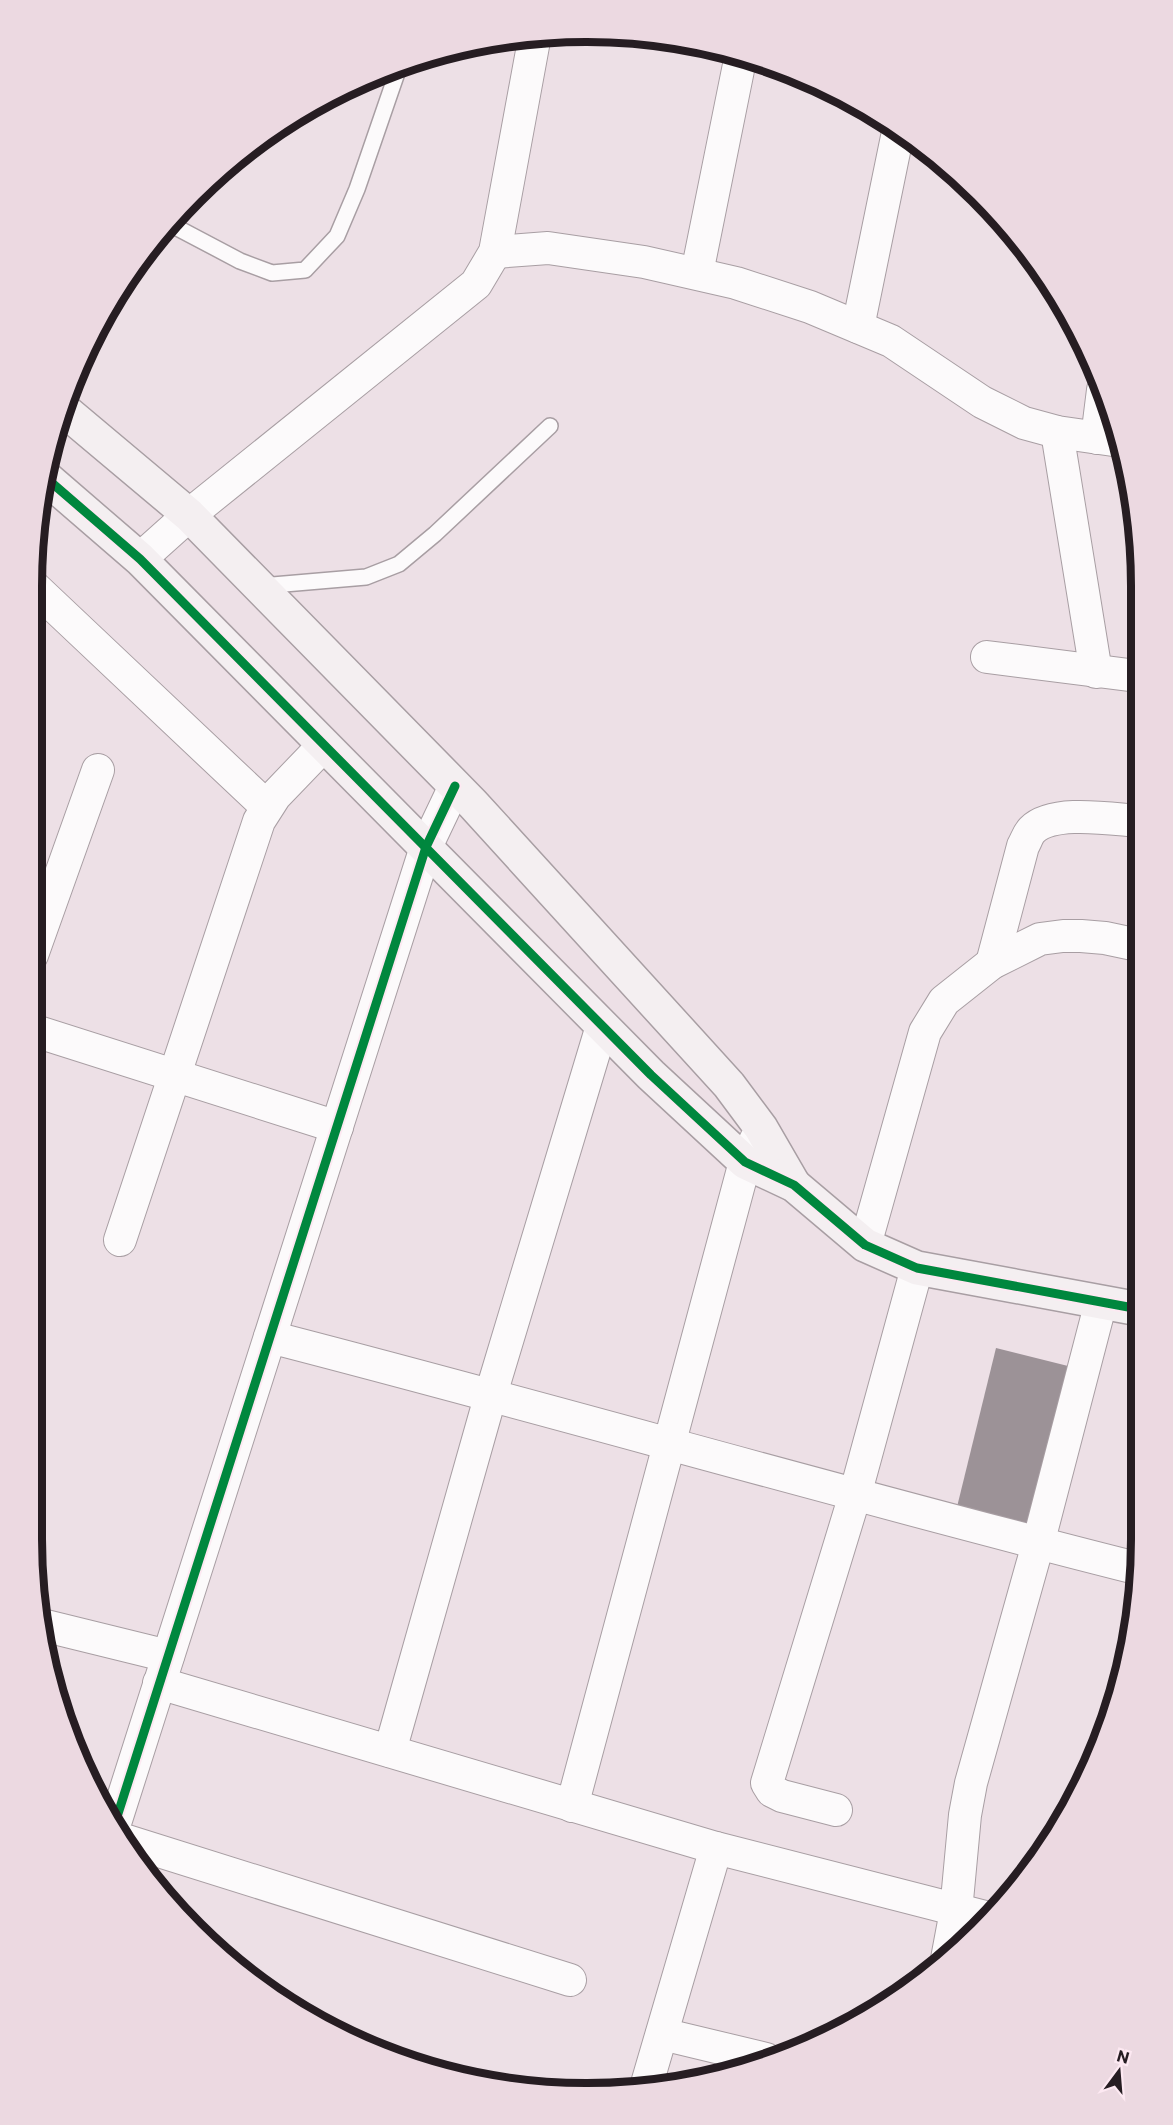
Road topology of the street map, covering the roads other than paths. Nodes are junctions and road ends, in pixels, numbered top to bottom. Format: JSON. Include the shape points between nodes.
{"nodes":[{"id":1,"x":533,"y":45,"type":"edge"},
{"id":2,"x":739,"y":64,"type":"edge"},
{"id":3,"x":396,"y":77,"type":"edge"},
{"id":4,"x":896,"y":139,"type":"edge"},
{"id":5,"x":177,"y":228,"type":"edge"},
{"id":6,"x":495,"y":252,"type":"junction"},
{"id":7,"x":697,"y":273,"type":"junction"},
{"id":8,"x":858,"y":327,"type":"junction"},
{"id":9,"x":70,"y":415,"type":"edge"},
{"id":10,"x":550,"y":426,"type":"dead end"},
{"id":11,"x":1058,"y":432,"type":"junction"},
{"id":12,"x":1108,"y":439,"type":"edge"},
{"id":13,"x":52,"y":483,"type":"edge"},
{"id":14,"x":189,"y":515,"type":"junction"},
{"id":15,"x":140,"y":559,"type":"junction"},
{"id":16,"x":258,"y":586,"type":"junction"},
{"id":17,"x":42,"y":594,"type":"edge"},
{"id":18,"x":987,"y":657,"type":"dead end"},
{"id":19,"x":1096,"y":672,"type":"junction"},
{"id":20,"x":1131,"y":675,"type":"edge"},
{"id":21,"x":324,"y":745,"type":"junction"},
{"id":22,"x":98,"y":770,"type":"dead end"},
{"id":23,"x":455,"y":786,"type":"junction"},
{"id":24,"x":267,"y":807,"type":"junction"},
{"id":25,"x":1131,"y":821,"type":"edge"},
{"id":26,"x":426,"y":847,"type":"junction"},
{"id":27,"x":42,"y":927,"type":"edge"},
{"id":28,"x":1131,"y":944,"type":"edge"},
{"id":29,"x":992,"y":963,"type":"junction"},
{"id":30,"x":602,"y":1026,"type":"junction"},
{"id":31,"x":42,"y":1033,"type":"edge"},
{"id":32,"x":176,"y":1076,"type":"junction"},
{"id":33,"x":337,"y":1127,"type":"junction"},
{"id":34,"x":761,"y":1128,"type":"junction"},
{"id":35,"x":745,"y":1162,"type":"junction"},
{"id":36,"x":794,"y":1185,"type":"junction"},
{"id":37,"x":120,"y":1240,"type":"dead end"},
{"id":38,"x":865,"y":1245,"type":"junction"},
{"id":39,"x":917,"y":1268,"type":"junction"},
{"id":40,"x":1101,"y":1302,"type":"junction"},
{"id":41,"x":1131,"y":1308,"type":"edge"},
{"id":42,"x":270,"y":1337,"type":"junction"},
{"id":43,"x":492,"y":1394,"type":"junction"},
{"id":44,"x":669,"y":1443,"type":"junction"},
{"id":45,"x":855,"y":1495,"type":"junction"},
{"id":46,"x":1038,"y":1544,"type":"junction"},
{"id":47,"x":1130,"y":1567,"type":"edge"},
{"id":48,"x":49,"y":1627,"type":"edge"},
{"id":49,"x":164,"y":1670,"type":"junction"},
{"id":50,"x":390,"y":1751,"type":"junction"},
{"id":51,"x":572,"y":1806,"type":"junction"},
{"id":52,"x":836,"y":1810,"type":"dead end"},
{"id":53,"x":118,"y":1815,"type":"edge"},
{"id":54,"x":136,"y":1843,"type":"edge"},
{"id":55,"x":717,"y":1848,"type":"junction"},
{"id":56,"x":970,"y":1914,"type":"edge"},
{"id":57,"x":959,"y":1936,"type":"edge"},
{"id":58,"x":570,"y":1980,"type":"dead end"},
{"id":59,"x":662,"y":2034,"type":"junction"},
{"id":60,"x":754,"y":2056,"type":"edge"},
{"id":61,"x":648,"y":2079,"type":"edge"}],
"edges":[{"from":1,"to":6,"type":"street"},
{"from":2,"to":7,"type":"street"},
{"from":3,"to":5,"type":"lane","via":[[338,236],[305,270],[272,273]]},
{"from":4,"to":8,"type":"street"},
{"from":6,"to":7,"type":"street","via":[[548,248]]},
{"from":6,"to":14,"type":"street","via":[[476,284]]},
{"from":7,"to":8,"type":"street","via":[[810,307]]},
{"from":8,"to":11,"type":"street","via":[[891,341],[982,402],[1024,423]]},
{"from":9,"to":14,"type":"street"},
{"from":10,"to":16,"type":"lane","via":[[399,564],[366,577]]},
{"from":11,"to":12,"type":"street"},
{"from":11,"to":19,"type":"street"},
{"from":13,"to":15,"type":"street"},
{"from":14,"to":15,"type":"street"},
{"from":14,"to":16,"type":"street"},
{"from":15,"to":21,"type":"street"},
{"from":16,"to":23,"type":"street"},
{"from":17,"to":24,"type":"street"},
{"from":18,"to":19,"type":"street"},
{"from":19,"to":20,"type":"street"},
{"from":21,"to":24,"type":"street"},
{"from":21,"to":26,"type":"street"},
{"from":22,"to":27,"type":"street"},
{"from":23,"to":26,"type":"street"},
{"from":23,"to":34,"type":"street","via":[[729,1084]]},
{"from":24,"to":32,"type":"street","via":[[259,821]]},
{"from":25,"to":29,"type":"street","via":[[1068,817],[1033,829],[1023,846]]},
{"from":26,"to":30,"type":"street"},
{"from":26,"to":33,"type":"street"},
{"from":28,"to":29,"type":"street","via":[[1105,938],[1040,939]]},
{"from":29,"to":38,"type":"street","via":[[944,1001],[925,1032]]},
{"from":30,"to":35,"type":"street"},
{"from":30,"to":43,"type":"street"},
{"from":31,"to":32,"type":"street"},
{"from":32,"to":33,"type":"street"},
{"from":32,"to":37,"type":"street"},
{"from":33,"to":42,"type":"street"},
{"from":34,"to":35,"type":"street"},
{"from":34,"to":36,"type":"street"},
{"from":35,"to":36,"type":"street"},
{"from":35,"to":44,"type":"street"},
{"from":36,"to":38,"type":"street"},
{"from":38,"to":39,"type":"street"},
{"from":39,"to":40,"type":"street"},
{"from":39,"to":45,"type":"street"},
{"from":40,"to":41,"type":"street"},
{"from":40,"to":46,"type":"street"},
{"from":42,"to":43,"type":"street"},
{"from":42,"to":49,"type":"street"},
{"from":43,"to":44,"type":"street"},
{"from":43,"to":50,"type":"street"},
{"from":44,"to":45,"type":"street"},
{"from":44,"to":51,"type":"street"},
{"from":45,"to":46,"type":"street"},
{"from":45,"to":52,"type":"street","via":[[767,1783],[782,1796]]},
{"from":46,"to":47,"type":"street"},
{"from":46,"to":56,"type":"street","via":[[965,1815]]},
{"from":48,"to":49,"type":"street"},
{"from":49,"to":50,"type":"street"},
{"from":49,"to":53,"type":"street"},
{"from":50,"to":51,"type":"street"},
{"from":51,"to":55,"type":"street"},
{"from":54,"to":58,"type":"street"},
{"from":55,"to":56,"type":"street"},
{"from":55,"to":59,"type":"street"},
{"from":56,"to":57,"type":"street"},
{"from":59,"to":60,"type":"street"},
{"from":59,"to":61,"type":"street"}]}
